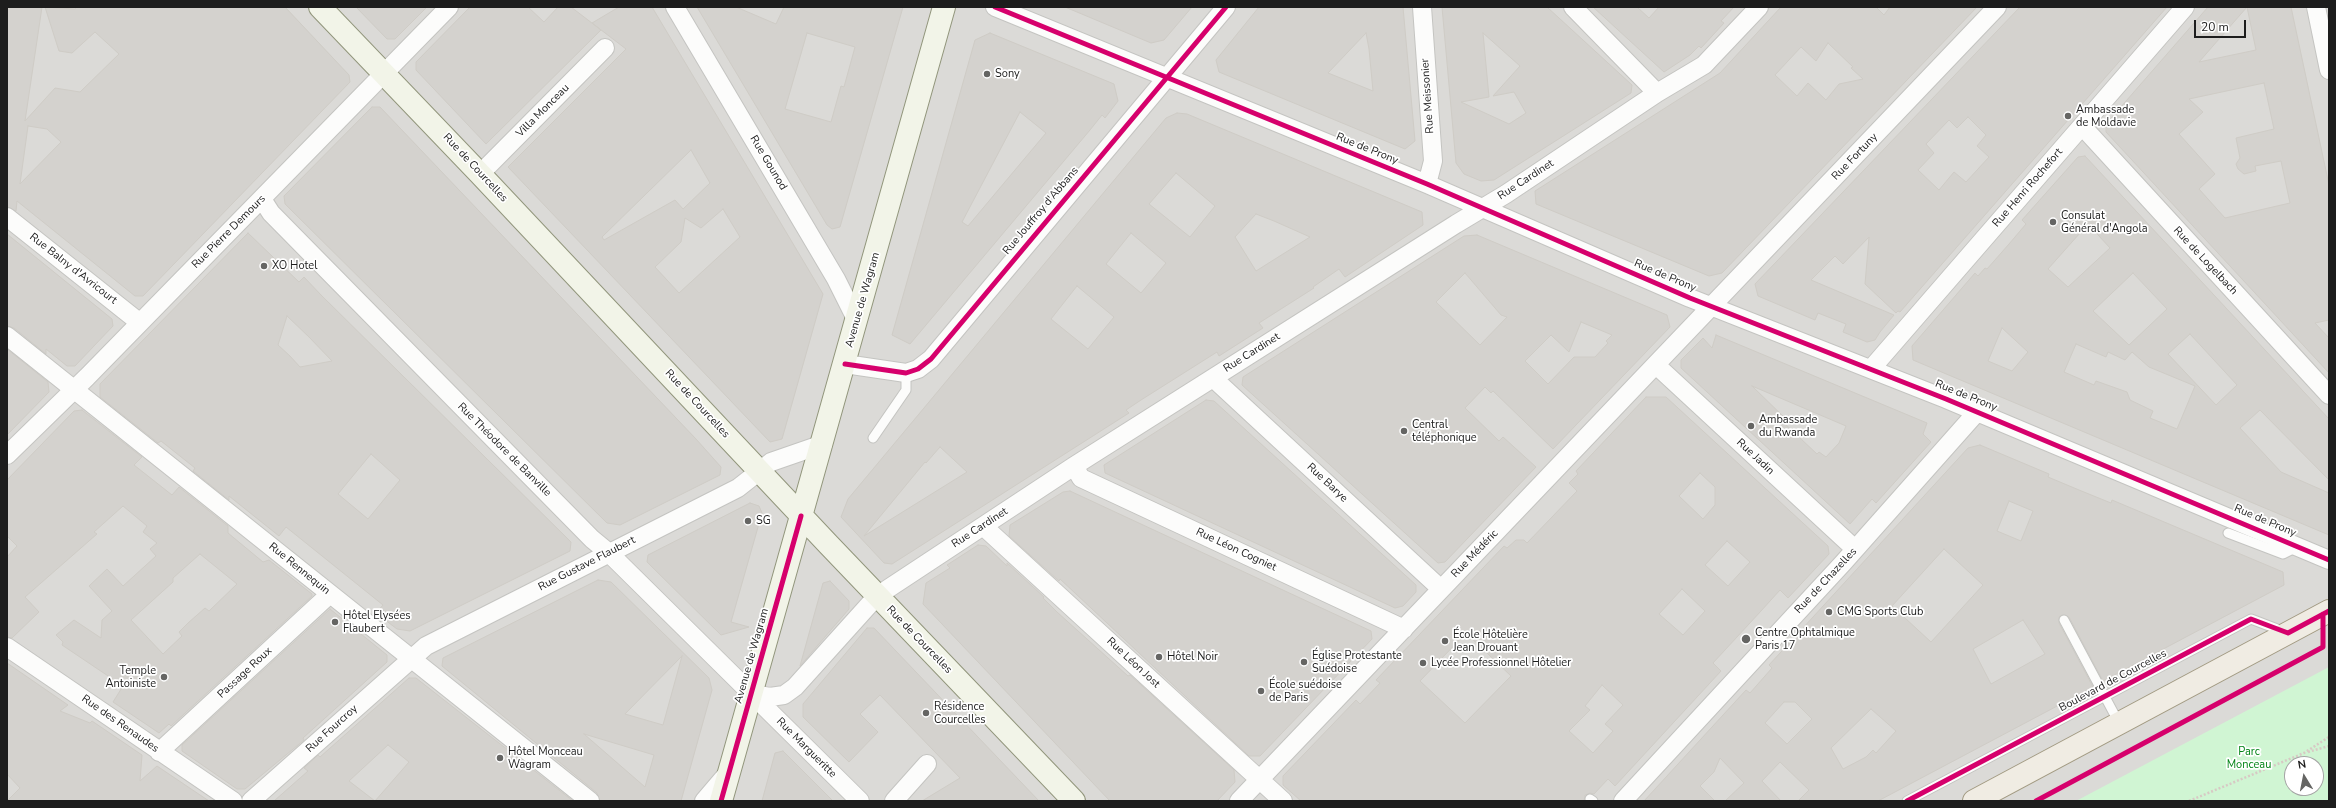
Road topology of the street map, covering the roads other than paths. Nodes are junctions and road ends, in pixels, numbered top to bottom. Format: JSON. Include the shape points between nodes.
{"nodes":[{"id":1,"x":320,"y":7,"type":"edge"},
{"id":2,"x":450,"y":7,"type":"edge"},
{"id":3,"x":676,"y":7,"type":"edge"},
{"id":4,"x":944,"y":7,"type":"edge"},
{"id":5,"x":995,"y":7,"type":"edge"},
{"id":6,"x":1226,"y":7,"type":"edge"},
{"id":7,"x":1422,"y":7,"type":"edge"},
{"id":8,"x":1573,"y":7,"type":"edge"},
{"id":9,"x":1759,"y":7,"type":"edge"},
{"id":10,"x":1997,"y":7,"type":"edge"},
{"id":11,"x":2185,"y":7,"type":"edge"},
{"id":12,"x":2316,"y":7,"type":"edge"},
{"id":13,"x":605,"y":48,"type":"dead end"},
{"id":14,"x":2329,"y":70,"type":"edge"},
{"id":15,"x":384,"y":73,"type":"junction"},
{"id":16,"x":1166,"y":76,"type":"junction"},
{"id":17,"x":1657,"y":93,"type":"junction"},
{"id":18,"x":2082,"y":126,"type":"junction"},
{"id":19,"x":480,"y":174,"type":"junction"},
{"id":20,"x":1427,"y":184,"type":"junction"},
{"id":21,"x":262,"y":199,"type":"junction"},
{"id":22,"x":1481,"y":209,"type":"junction"},
{"id":23,"x":7,"y":217,"type":"edge"},
{"id":24,"x":1712,"y":306,"type":"junction"},
{"id":25,"x":857,"y":321,"type":"junction"},
{"id":26,"x":139,"y":322,"type":"junction"},
{"id":27,"x":7,"y":336,"type":"edge"},
{"id":28,"x":845,"y":364,"type":"junction"},
{"id":29,"x":1656,"y":365,"type":"junction"},
{"id":30,"x":1871,"y":369,"type":"junction"},
{"id":31,"x":906,"y":373,"type":"junction"},
{"id":32,"x":1213,"y":378,"type":"junction"},
{"id":33,"x":74,"y":388,"type":"junction"},
{"id":34,"x":2329,"y":395,"type":"edge"},
{"id":35,"x":1977,"y":412,"type":"junction"},
{"id":36,"x":873,"y":438,"type":"dead end"},
{"id":37,"x":823,"y":444,"type":"junction"},
{"id":38,"x":7,"y":455,"type":"edge"},
{"id":39,"x":1074,"y":466,"type":"junction"},
{"id":40,"x":760,"y":470,"type":"junction"},
{"id":41,"x":802,"y":516,"type":"junction"},
{"id":42,"x":984,"y":526,"type":"junction"},
{"id":43,"x":2228,"y":533,"type":"dead end"},
{"id":44,"x":2299,"y":546,"type":"junction"},
{"id":45,"x":1855,"y":549,"type":"junction"},
{"id":46,"x":609,"y":553,"type":"junction"},
{"id":47,"x":2329,"y":560,"type":"edge"},
{"id":48,"x":1441,"y":590,"type":"junction"},
{"id":49,"x":330,"y":594,"type":"junction"},
{"id":50,"x":877,"y":596,"type":"junction"},
{"id":51,"x":2329,"y":611,"type":"edge"},
{"id":52,"x":2064,"y":620,"type":"dead end"},
{"id":53,"x":1404,"y":629,"type":"junction"},
{"id":54,"x":2288,"y":633,"type":"junction"},
{"id":55,"x":7,"y":647,"type":"edge"},
{"id":56,"x":412,"y":658,"type":"junction"},
{"id":57,"x":752,"y":694,"type":"junction"},
{"id":58,"x":2105,"y":696,"type":"junction"},
{"id":59,"x":2119,"y":723,"type":"junction"},
{"id":60,"x":159,"y":752,"type":"junction"},
{"id":61,"x":927,"y":764,"type":"dead end"},
{"id":62,"x":730,"y":770,"type":"junction"},
{"id":63,"x":1260,"y":779,"type":"junction"},
{"id":64,"x":233,"y":801,"type":"edge"},
{"id":65,"x":251,"y":801,"type":"edge"},
{"id":66,"x":590,"y":801,"type":"edge"},
{"id":67,"x":704,"y":801,"type":"edge"},
{"id":68,"x":721,"y":801,"type":"edge"},
{"id":69,"x":860,"y":801,"type":"edge"},
{"id":70,"x":894,"y":801,"type":"edge"},
{"id":71,"x":1074,"y":801,"type":"edge"},
{"id":72,"x":1239,"y":801,"type":"edge"},
{"id":73,"x":1283,"y":801,"type":"edge"},
{"id":74,"x":1623,"y":801,"type":"edge"},
{"id":75,"x":1907,"y":801,"type":"edge"},
{"id":76,"x":1974,"y":801,"type":"edge"}],
"edges":[{"from":1,"to":15,"type":"street","name":"Rue de Courcelles"},
{"from":2,"to":15,"type":"street","name":"Rue Pierre Demours"},
{"from":3,"to":25,"type":"street","name":"Rue Gounod","via":[[836,279]]},
{"from":4,"to":25,"type":"street","name":"Avenue de Wagram"},
{"from":5,"to":16,"type":"street","name":"Rue de Prony"},
{"from":6,"to":16,"type":"street","name":"Rue Jouffroy d'Abbans"},
{"from":7,"to":20,"type":"street","name":"Rue Meissonier","via":[[1433,161]]},
{"from":8,"to":17,"type":"street"},
{"from":9,"to":17,"type":"street","name":"Rue Cardinet","via":[[1704,65]]},
{"from":10,"to":24,"type":"street","name":"Rue Fortuny"},
{"from":11,"to":18,"type":"street","name":"Rue Henri Rochefort"},
{"from":12,"to":14,"type":"street"},
{"from":13,"to":19,"type":"street","name":"Villa Monceau"},
{"from":15,"to":19,"type":"street","name":"Rue de Courcelles"},
{"from":15,"to":21,"type":"street","name":"Rue Pierre Demours"},
{"from":16,"to":20,"type":"street","name":"Rue de Prony"},
{"from":16,"to":31,"type":"street","name":"Rue Jouffroy d'Abbans","via":[[931,359],[918,369]]},
{"from":17,"to":22,"type":"street","name":"Rue Cardinet"},
{"from":18,"to":30,"type":"street","name":"Rue Henri Rochefort"},
{"from":18,"to":34,"type":"street","name":"Rue de Logelbach"},
{"from":19,"to":40,"type":"street","name":"Rue de Courcelles"},
{"from":20,"to":22,"type":"street","name":"Rue de Prony"},
{"from":21,"to":26,"type":"street","name":"Rue Pierre Demours"},
{"from":21,"to":46,"type":"street","name":"Rue Théodore de Banville","via":[[272,214]]},
{"from":22,"to":24,"type":"street","name":"Rue de Prony"},
{"from":22,"to":32,"type":"street","name":"Rue Cardinet"},
{"from":23,"to":26,"type":"street","name":"Rue Balny d'Avricourt"},
{"from":24,"to":29,"type":"street","name":"Rue Médéric"},
{"from":24,"to":30,"type":"street","name":"Rue de Prony"},
{"from":25,"to":28,"type":"street","name":"Avenue de Wagram"},
{"from":26,"to":33,"type":"street","name":"Rue Pierre Demours"},
{"from":27,"to":33,"type":"street","name":"Rue Rennequin"},
{"from":28,"to":31,"type":"street"},
{"from":28,"to":37,"type":"street","name":"Avenue de Wagram"},
{"from":29,"to":45,"type":"street","name":"Rue Jadin"},
{"from":29,"to":48,"type":"street","name":"Rue Médéric"},
{"from":30,"to":35,"type":"street","name":"Rue de Prony"},
{"from":31,"to":36,"type":"lane","via":[[906,390]]},
{"from":32,"to":39,"type":"street","name":"Rue Cardinet"},
{"from":32,"to":48,"type":"street","name":"Rue Barye"},
{"from":33,"to":38,"type":"street","name":"Rue Pierre Demours"},
{"from":33,"to":49,"type":"street","name":"Rue Rennequin"},
{"from":35,"to":44,"type":"street","name":"Rue de Prony"},
{"from":35,"to":45,"type":"street","name":"Rue de Chazelles"},
{"from":37,"to":40,"type":"street","name":"Rue Gustave Flaubert","via":[[771,462]]},
{"from":37,"to":41,"type":"street","name":"Avenue de Wagram"},
{"from":39,"to":42,"type":"street","name":"Rue Cardinet"},
{"from":39,"to":53,"type":"street","name":"Rue Léon Cogniet","via":[[1081,478]]},
{"from":40,"to":41,"type":"street","name":"Rue de Courcelles"},
{"from":40,"to":46,"type":"street","name":"Rue Gustave Flaubert","via":[[738,488]]},
{"from":41,"to":50,"type":"street","name":"Rue de Courcelles"},
{"from":41,"to":57,"type":"street","name":"Avenue de Wagram"},
{"from":42,"to":50,"type":"street","name":"Rue Cardinet"},
{"from":42,"to":63,"type":"street","name":"Rue Léon Jost"},
{"from":43,"to":44,"type":"lane","via":[[2283,554]]},
{"from":44,"to":47,"type":"street","name":"Rue de Prony"},
{"from":45,"to":74,"type":"street","name":"Rue de Chazelles"},
{"from":46,"to":56,"type":"street","name":"Rue Gustave Flaubert","via":[[426,646]]},
{"from":46,"to":57,"type":"street","name":"Rue Théodore de Banville"},
{"from":48,"to":53,"type":"street","name":"Rue Médéric"},
{"from":49,"to":56,"type":"street","name":"Rue Rennequin"},
{"from":49,"to":60,"type":"street","name":"Passage Roux","via":[[171,744]]},
{"from":50,"to":57,"type":"street","name":"Rue Cardinet","via":[[795,687],[784,695],[770,697]]},
{"from":50,"to":71,"type":"street","name":"Rue de Courcelles"},
{"from":51,"to":54,"type":"main road"},
{"from":52,"to":58,"type":"lane"},
{"from":53,"to":63,"type":"street","name":"Rue Médéric"},
{"from":54,"to":58,"type":"lane","name":"Boulevard de Courcelles","via":[[2251,619]]},
{"from":54,"to":59,"type":"main road"},
{"from":55,"to":60,"type":"street","name":"Rue des Renaudes"},
{"from":56,"to":65,"type":"street","name":"Rue Fourcroy"},
{"from":56,"to":66,"type":"street","name":"Rue Rennequin"},
{"from":57,"to":62,"type":"street","name":"Avenue de Wagram"},
{"from":57,"to":69,"type":"street","name":"Rue Margueritte"},
{"from":58,"to":59,"type":"lane"},
{"from":58,"to":75,"type":"lane","name":"Boulevard de Courcelles"},
{"from":59,"to":76,"type":"main road"},
{"from":60,"to":64,"type":"street","name":"Rue des Renaudes"},
{"from":61,"to":70,"type":"street"},
{"from":62,"to":67,"type":"street"},
{"from":62,"to":68,"type":"street","name":"Avenue de Wagram"},
{"from":63,"to":72,"type":"street","name":"Rue Médéric"},
{"from":63,"to":73,"type":"street","name":"Rue Léon Jost"}]}
